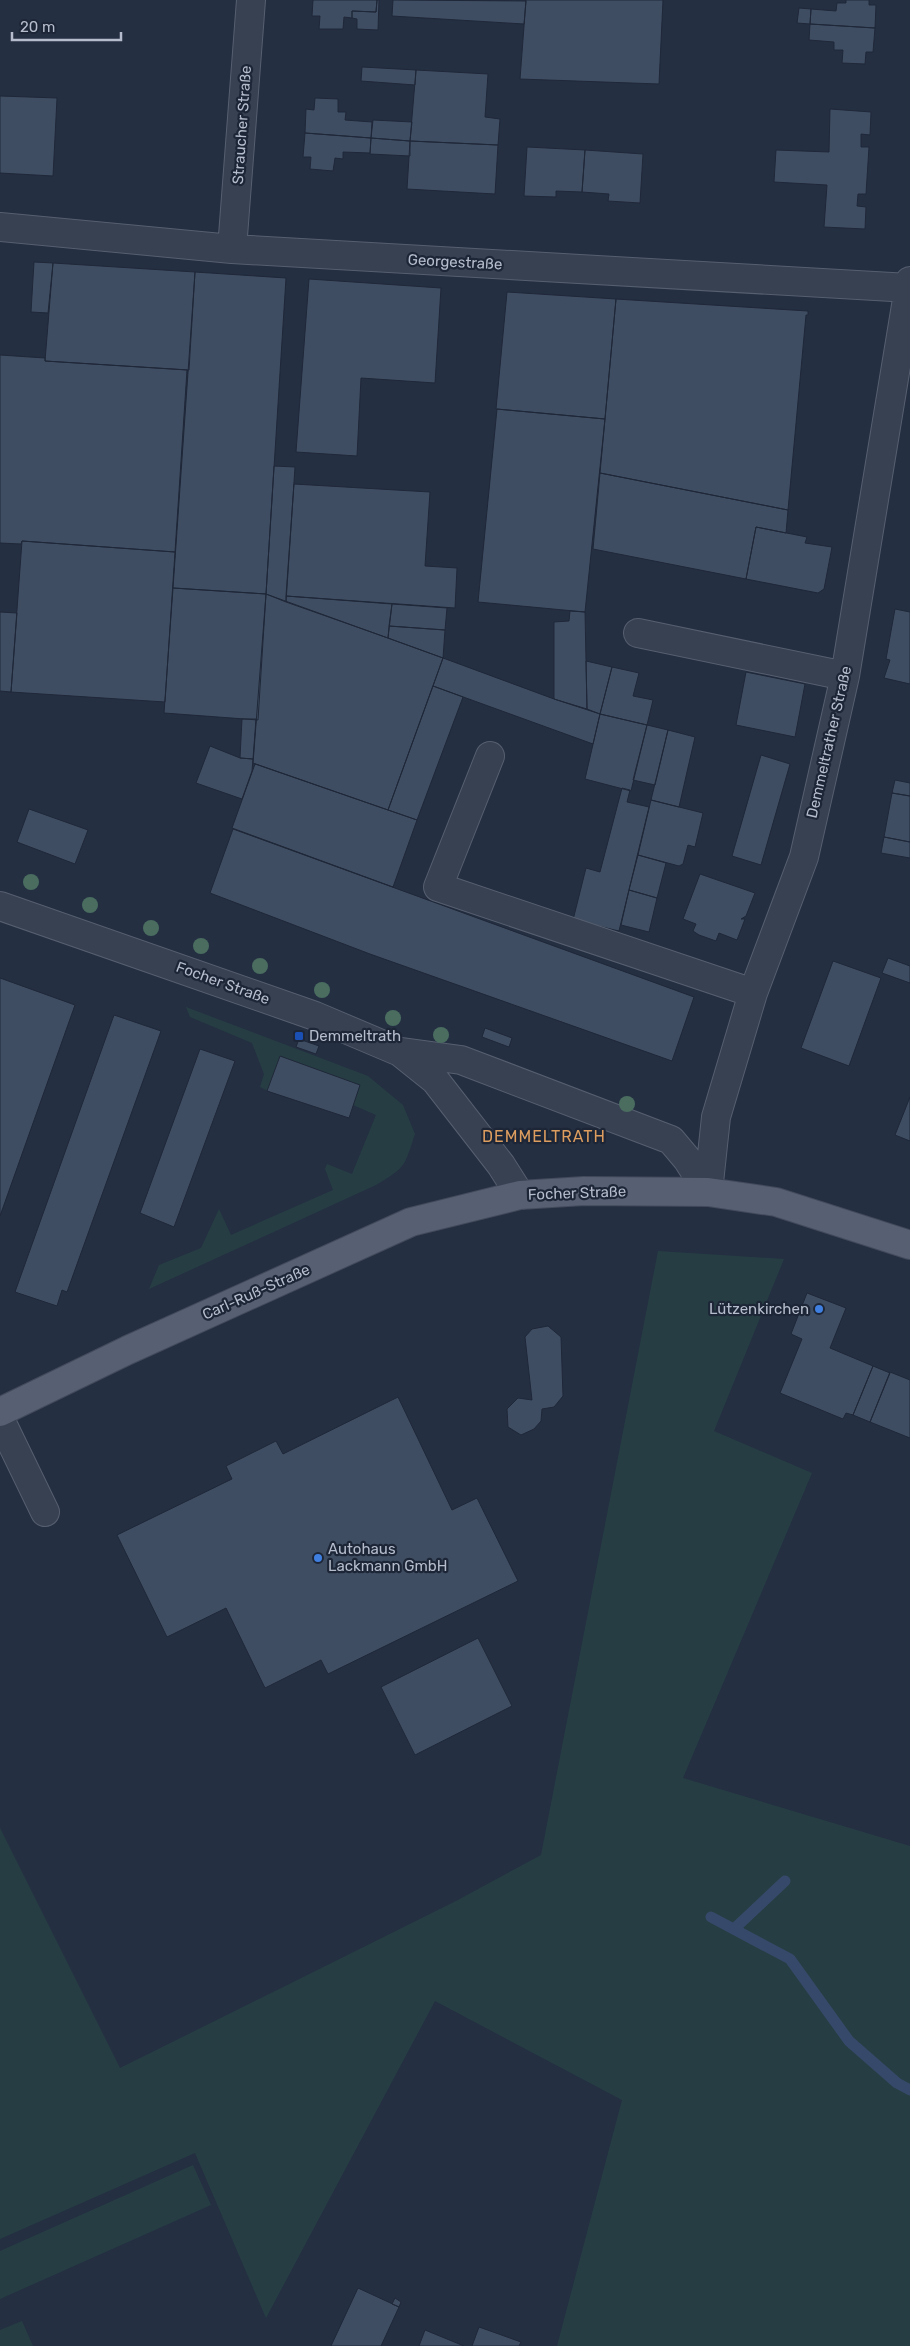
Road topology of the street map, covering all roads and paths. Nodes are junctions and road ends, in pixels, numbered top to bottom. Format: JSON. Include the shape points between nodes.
{"nodes":[{"id":1,"x":251,"y":0,"type":"edge"},
{"id":2,"x":0,"y":227,"type":"edge"},
{"id":3,"x":232,"y":249,"type":"junction"},
{"id":4,"x":910,"y":281,"type":"edge"},
{"id":5,"x":910,"y":288,"type":"edge"},
{"id":6,"x":638,"y":633,"type":"dead end"},
{"id":7,"x":845,"y":676,"type":"junction"},
{"id":8,"x":490,"y":756,"type":"dead end"},
{"id":9,"x":0,"y":906,"type":"edge"},
{"id":10,"x":753,"y":993,"type":"junction"},
{"id":11,"x":400,"y":1052,"type":"junction"},
{"id":12,"x":708,"y":1192,"type":"junction"},
{"id":13,"x":520,"y":1195,"type":"junction"},
{"id":14,"x":910,"y":1245,"type":"edge"},
{"id":15,"x":0,"y":1412,"type":"edge"},
{"id":16,"x":0,"y":1419,"type":"edge"},
{"id":17,"x":45,"y":1512,"type":"dead end"}],
"edges":[{"from":1,"to":3,"type":"street","name":"Straucher Straße"},
{"from":2,"to":3,"type":"street","name":"Georgestraße"},
{"from":3,"to":5,"type":"street","name":"Georgestraße"},
{"from":4,"to":5,"type":"street","name":"Demmeltrather Straße"},
{"from":5,"to":7,"type":"street","name":"Demmeltrather Straße"},
{"from":6,"to":7,"type":"street"},
{"from":7,"to":10,"type":"street","name":"Demmeltrather Straße","via":[[804,857]]},
{"from":8,"to":10,"type":"street","via":[[438,887]]},
{"from":9,"to":11,"type":"street","name":"Focher Straße","via":[[306,1013]]},
{"from":10,"to":12,"type":"street","name":"Demmeltrather Straße","via":[[716,1117]]},
{"from":11,"to":12,"type":"street","via":[[461,1060],[671,1140]]},
{"from":11,"to":13,"type":"street","name":"Focher Straße","via":[[435,1080]]},
{"from":12,"to":13,"type":"main road","name":"Focher Straße","via":[[584,1191]]},
{"from":12,"to":14,"type":"main road","name":"Focher Straße","via":[[776,1202]]},
{"from":13,"to":15,"type":"main road","name":"Carl-Ruß-Straße","via":[[411,1222],[128,1350]]},
{"from":16,"to":17,"type":"street"}]}
